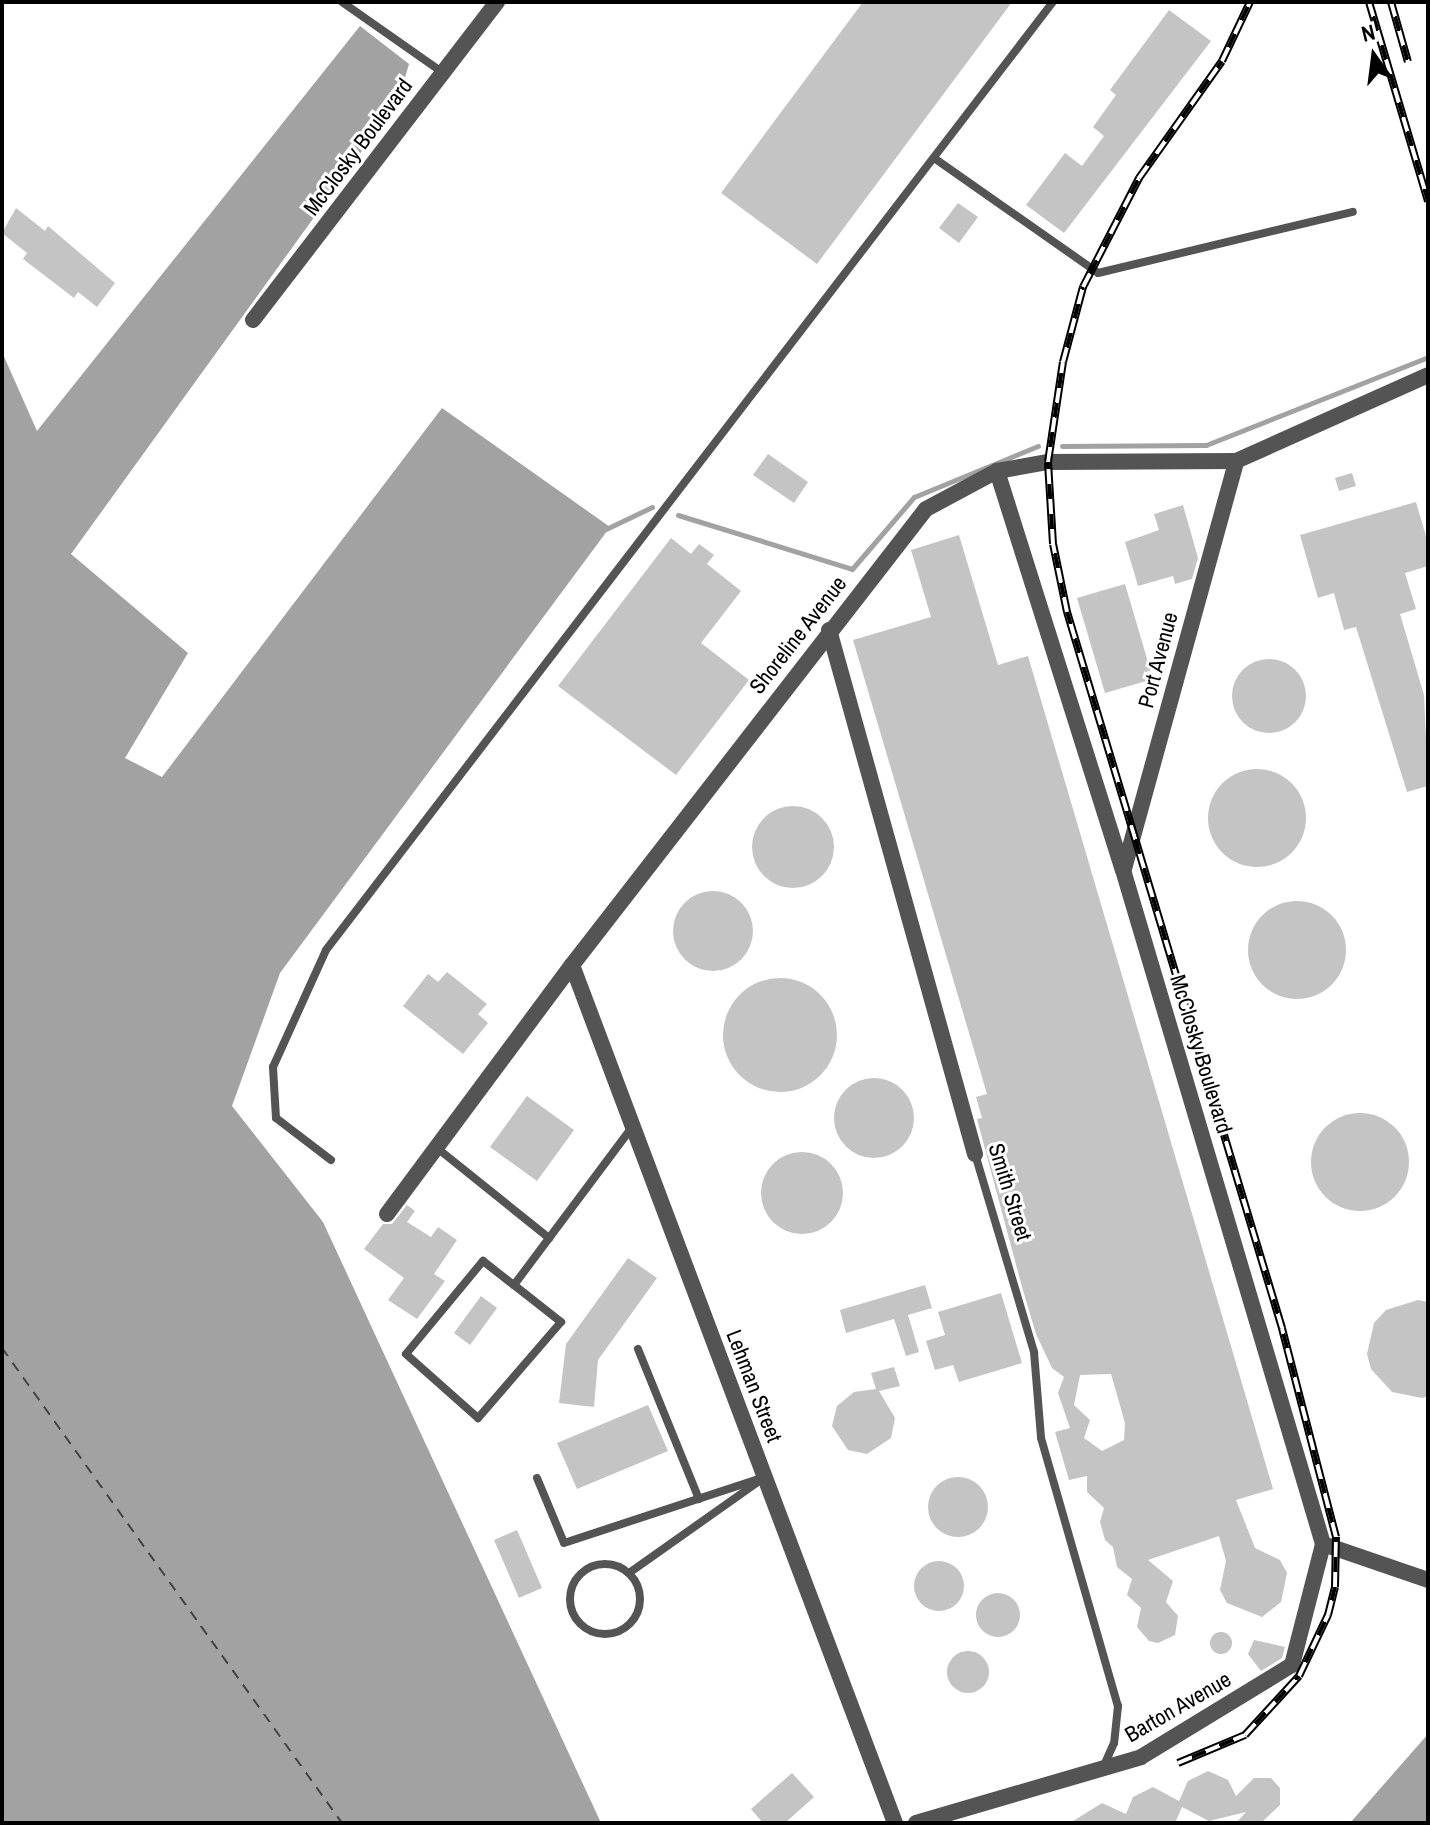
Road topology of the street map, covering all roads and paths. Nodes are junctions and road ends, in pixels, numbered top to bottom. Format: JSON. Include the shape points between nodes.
{"nodes":[{"id":1,"x":342,"y":2,"type":"edge"},
{"id":2,"x":497,"y":2,"type":"edge"},
{"id":3,"x":1053,"y":2,"type":"edge"},
{"id":4,"x":443,"y":72,"type":"junction"},
{"id":5,"x":934,"y":158,"type":"junction"},
{"id":6,"x":1353,"y":212,"type":"dead end"},
{"id":7,"x":253,"y":320,"type":"dead end"},
{"id":8,"x":1428,"y":375,"type":"edge"},
{"id":9,"x":1236,"y":461,"type":"junction"},
{"id":10,"x":997,"y":471,"type":"junction"},
{"id":11,"x":829,"y":630,"type":"junction"},
{"id":12,"x":1123,"y":870,"type":"junction"},
{"id":13,"x":572,"y":965,"type":"junction"},
{"id":14,"x":633,"y":1127,"type":"junction"},
{"id":15,"x":437,"y":1148,"type":"junction"},
{"id":16,"x":975,"y":1154,"type":"joint"},
{"id":17,"x":331,"y":1160,"type":"dead end"},
{"id":18,"x":387,"y":1214,"type":"dead end"},
{"id":19,"x":549,"y":1238,"type":"junction"},
{"id":20,"x":514,"y":1285,"type":"junction"},
{"id":21,"x":638,"y":1349,"type":"dead end"},
{"id":22,"x":765,"y":1477,"type":"junction"},
{"id":23,"x":537,"y":1478,"type":"dead end"},
{"id":24,"x":699,"y":1499,"type":"junction"},
{"id":25,"x":1323,"y":1544,"type":"junction"},
{"id":26,"x":629,"y":1573,"type":"junction"},
{"id":27,"x":1428,"y":1580,"type":"edge"},
{"id":28,"x":1103,"y":1768,"type":"junction"},
{"id":29,"x":895,"y":1823,"type":"edge"},
{"id":30,"x":916,"y":1823,"type":"edge"}],
"edges":[{"from":1,"to":4,"type":"lane"},
{"from":2,"to":4,"type":"street","name":"McClosky Boulevard"},
{"from":3,"to":5,"type":"lane"},
{"from":4,"to":7,"type":"street","name":"McClosky Boulevard"},
{"from":5,"to":6,"type":"lane","via":[[1098,273]]},
{"from":5,"to":17,"type":"lane","via":[[326,950],[273,1067],[276,1118]]},
{"from":8,"to":9,"type":"street","name":"Shoreline Avenue"},
{"from":9,"to":10,"type":"street","name":"Shoreline Avenue","via":[[1048,462]]},
{"from":9,"to":12,"type":"street","name":"Port Avenue"},
{"from":10,"to":11,"type":"street","name":"Shoreline Avenue","via":[[926,509]]},
{"from":10,"to":12,"type":"street","name":"McClosky Boulevard"},
{"from":11,"to":13,"type":"street","name":"Shoreline Avenue"},
{"from":11,"to":16,"type":"street","name":"Smith Street"},
{"from":12,"to":25,"type":"street","name":"McClosky Boulevard"},
{"from":13,"to":14,"type":"street","name":"Lehman Street"},
{"from":13,"to":15,"type":"street","name":"Shoreline Avenue"},
{"from":14,"to":19,"type":"lane"},
{"from":14,"to":22,"type":"street","name":"Lehman Street"},
{"from":15,"to":18,"type":"street","name":"Shoreline Avenue"},
{"from":15,"to":19,"type":"lane"},
{"from":16,"to":28,"type":"lane","name":"Smith Street","via":[[1034,1352],[1041,1438],[1118,1706],[1114,1743]]},
{"from":19,"to":20,"type":"lane"},
{"from":20,"to":20,"type":"lane","via":[[483,1261],[406,1354],[478,1418],[561,1322]]},
{"from":21,"to":24,"type":"lane"},
{"from":22,"to":24,"type":"lane"},
{"from":22,"to":26,"type":"lane"},
{"from":22,"to":29,"type":"street","name":"Lehman Street"},
{"from":23,"to":24,"type":"lane","via":[[564,1543]]},
{"from":25,"to":27,"type":"street"},
{"from":25,"to":28,"type":"street","name":"Barton Avenue","via":[[1292,1665],[1141,1757]]},
{"from":26,"to":26,"type":"lane","via":[[594,1565],[576,1579],[572,1610],[585,1627],[617,1632],[635,1617],[640,1593]]},
{"from":28,"to":30,"type":"street","name":"Barton Avenue"}]}
